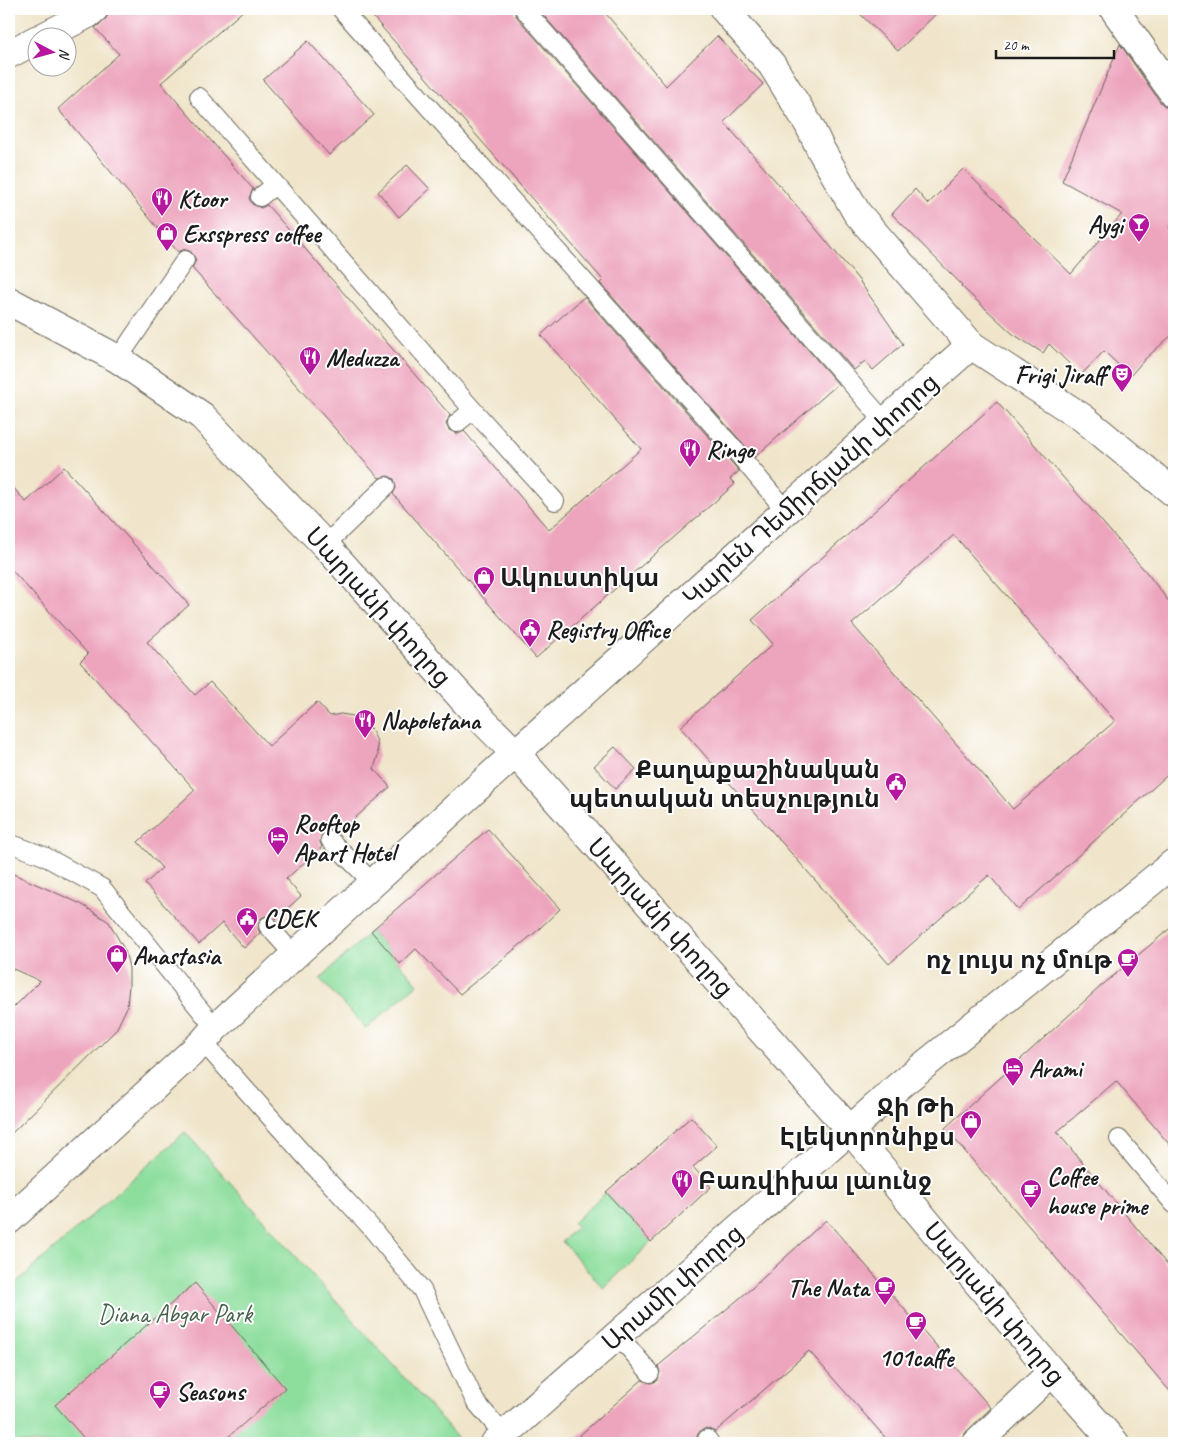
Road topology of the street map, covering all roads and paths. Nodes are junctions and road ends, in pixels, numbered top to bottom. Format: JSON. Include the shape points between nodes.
{"nodes":[{"id":1,"x":94,"y":9,"type":"edge"},
{"id":2,"x":342,"y":9,"type":"edge"},
{"id":3,"x":524,"y":9,"type":"edge"},
{"id":4,"x":724,"y":9,"type":"edge"},
{"id":5,"x":1114,"y":9,"type":"edge"},
{"id":6,"x":61,"y":28,"type":"edge"},
{"id":7,"x":28,"y":45,"type":"edge"},
{"id":8,"x":9,"y":54,"type":"edge"},
{"id":9,"x":1174,"y":94,"type":"edge"},
{"id":10,"x":199,"y":97,"type":"dead end"},
{"id":11,"x":275,"y":185,"type":"junction"},
{"id":12,"x":260,"y":197,"type":"dead end"},
{"id":13,"x":185,"y":260,"type":"dead end"},
{"id":14,"x":9,"y":301,"type":"edge"},
{"id":15,"x":971,"y":345,"type":"junction"},
{"id":16,"x":118,"y":359,"type":"junction"},
{"id":17,"x":473,"y":410,"type":"junction"},
{"id":18,"x":886,"y":422,"type":"junction"},
{"id":19,"x":457,"y":423,"type":"dead end"},
{"id":20,"x":386,"y":486,"type":"dead end"},
{"id":21,"x":1174,"y":493,"type":"edge"},
{"id":22,"x":555,"y":501,"type":"dead end"},
{"id":23,"x":786,"y":511,"type":"junction"},
{"id":24,"x":325,"y":545,"type":"junction"},
{"id":25,"x":516,"y":754,"type":"junction"},
{"id":26,"x":330,"y":840,"type":"dead end"},
{"id":27,"x":9,"y":843,"type":"edge"},
{"id":28,"x":1174,"y":863,"type":"edge"},
{"id":29,"x":373,"y":883,"type":"junction"},
{"id":30,"x":268,"y":926,"type":"dead end"},
{"id":31,"x":294,"y":956,"type":"junction"},
{"id":32,"x":209,"y":1035,"type":"junction"},
{"id":33,"x":850,"y":1130,"type":"junction"},
{"id":34,"x":1119,"y":1139,"type":"dead end"},
{"id":35,"x":1174,"y":1204,"type":"edge"},
{"id":36,"x":9,"y":1220,"type":"edge"},
{"id":37,"x":618,"y":1335,"type":"junction"},
{"id":38,"x":1052,"y":1372,"type":"junction"},
{"id":39,"x":650,"y":1373,"type":"dead end"},
{"id":40,"x":499,"y":1439,"type":"edge"},
{"id":41,"x":977,"y":1443,"type":"edge"},
{"id":42,"x":1115,"y":1443,"type":"edge"}],
"edges":[{"from":1,"to":6,"type":"street"},
{"from":2,"to":23,"type":"lane","via":[[729,442]]},
{"from":3,"to":18,"type":"lane"},
{"from":4,"to":15,"type":"street","via":[[772,65],[810,125],[857,212]]},
{"from":5,"to":9,"type":"street"},
{"from":7,"to":8,"type":"street"},
{"from":10,"to":11,"type":"lane"},
{"from":11,"to":12,"type":"lane"},
{"from":11,"to":17,"type":"lane"},
{"from":13,"to":16,"type":"lane"},
{"from":14,"to":16,"type":"street","name":"Սարյանի փողոց"},
{"from":15,"to":18,"type":"street","name":"Կարեն Դեմիրճյանի փողոց"},
{"from":15,"to":21,"type":"street","via":[[1082,418]]},
{"from":16,"to":24,"type":"street","name":"Սարյանի փողոց","via":[[202,416]]},
{"from":17,"to":19,"type":"lane"},
{"from":17,"to":22,"type":"lane"},
{"from":18,"to":23,"type":"street","name":"Կարեն Դեմիրճյանի փողոց"},
{"from":20,"to":24,"type":"lane"},
{"from":23,"to":25,"type":"street","name":"Կարեն Դեմիրճյանի փողոց"},
{"from":24,"to":25,"type":"street","name":"Սարյանի փողոց"},
{"from":25,"to":29,"type":"street","name":"Կարեն Դեմիրճյանի փողոց"},
{"from":25,"to":33,"type":"street","name":"Սարյանի փողոց"},
{"from":26,"to":29,"type":"lane"},
{"from":27,"to":32,"type":"lane","via":[[44,856],[102,888]]},
{"from":28,"to":33,"type":"street","via":[[901,1084]]},
{"from":29,"to":31,"type":"street","name":"Կարեն Դեմիրճյանի փողոց"},
{"from":30,"to":31,"type":"lane"},
{"from":31,"to":32,"type":"street","name":"Կարեն Դեմիրճյանի փողոց"},
{"from":32,"to":36,"type":"street","name":"Կարեն Դեմիրճյանի փողոց"},
{"from":32,"to":40,"type":"lane","via":[[312,1165],[368,1224],[422,1290],[475,1400]]},
{"from":33,"to":37,"type":"street","name":"Արամի փողոց"},
{"from":33,"to":38,"type":"street","name":"Սարյանի փողոց"},
{"from":34,"to":35,"type":"lane"},
{"from":37,"to":39,"type":"lane"},
{"from":37,"to":40,"type":"street","name":"Արամի փողոց"},
{"from":38,"to":41,"type":"street"},
{"from":38,"to":42,"type":"street","name":"Սարյանի փողոց"}]}
